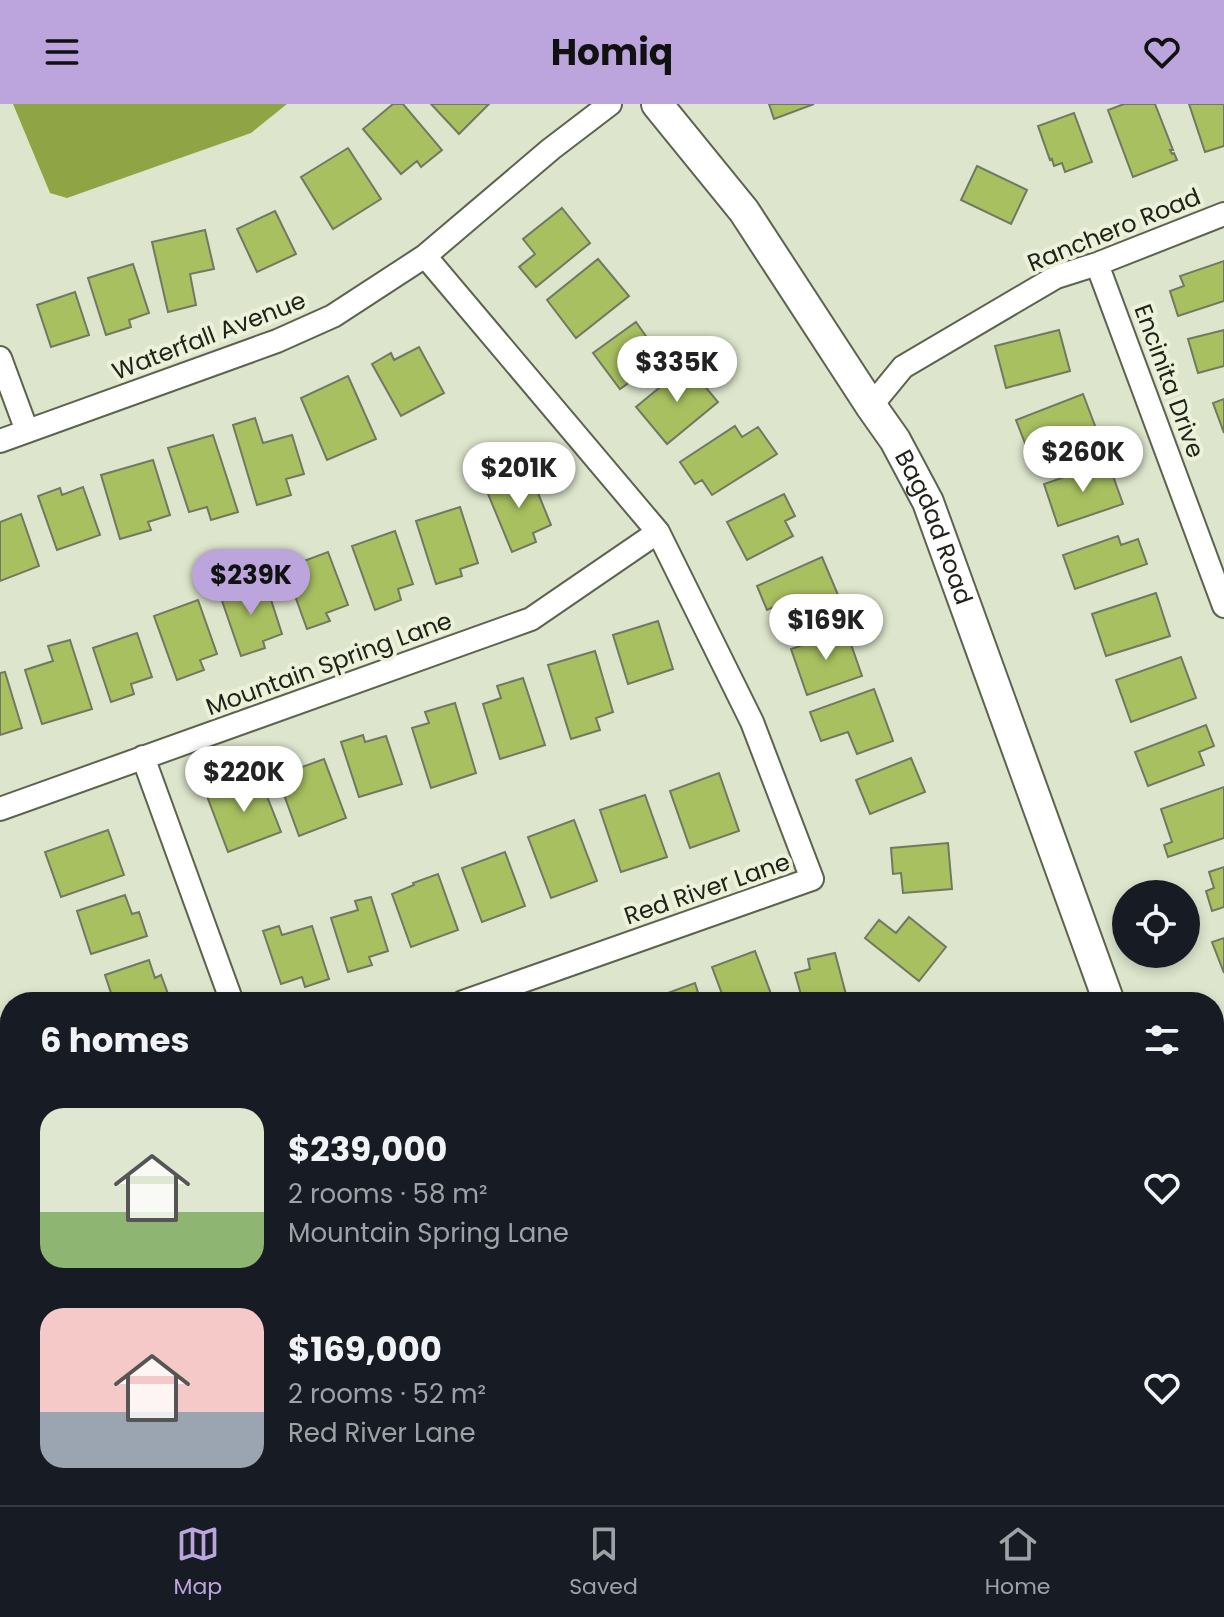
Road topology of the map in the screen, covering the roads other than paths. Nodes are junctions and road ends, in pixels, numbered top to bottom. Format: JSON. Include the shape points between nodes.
{"nodes":[{"id":1,"x":610,"y":104,"type":"edge"},
{"id":2,"x":657,"y":104,"type":"edge"},
{"id":3,"x":1224,"y":214,"type":"edge"},
{"id":4,"x":425,"y":256,"type":"junction"},
{"id":5,"x":1097,"y":264,"type":"junction"},
{"id":6,"x":0,"y":358,"type":"edge"},
{"id":7,"x":871,"y":406,"type":"junction"},
{"id":8,"x":27,"y":431,"type":"junction"},
{"id":9,"x":0,"y":441,"type":"edge"},
{"id":10,"x":658,"y":532,"type":"junction"},
{"id":11,"x":1224,"y":606,"type":"edge"},
{"id":12,"x":143,"y":757,"type":"junction"},
{"id":13,"x":0,"y":809,"type":"edge"},
{"id":14,"x":228,"y":992,"type":"edge"},
{"id":15,"x":491,"y":992,"type":"edge"},
{"id":16,"x":1105,"y":992,"type":"edge"}],
"edges":[{"from":1,"to":4,"type":"street","name":"Waterfall Avenue"},
{"from":2,"to":7,"type":"street","name":"Bagdad Road","via":[[744,211]]},
{"from":3,"to":5,"type":"street","name":"Ranchero Road"},
{"from":4,"to":8,"type":"street","name":"Waterfall Avenue","via":[[333,316],[277,341]]},
{"from":4,"to":10,"type":"street","name":"Red River Lane"},
{"from":5,"to":7,"type":"street","name":"Ranchero Road","via":[[1056,277],[903,367]]},
{"from":5,"to":11,"type":"street","name":"Encinita Drive"},
{"from":6,"to":8,"type":"street"},
{"from":7,"to":16,"type":"street","name":"Bagdad Road","via":[[928,502]]},
{"from":8,"to":9,"type":"street","name":"Waterfall Avenue"},
{"from":10,"to":12,"type":"street","name":"Mountain Spring Lane","via":[[531,619]]},
{"from":10,"to":15,"type":"street","name":"Red River Lane","via":[[752,722],[812,879]]},
{"from":12,"to":13,"type":"street","name":"Mountain Spring Lane"},
{"from":12,"to":14,"type":"street"}]}
